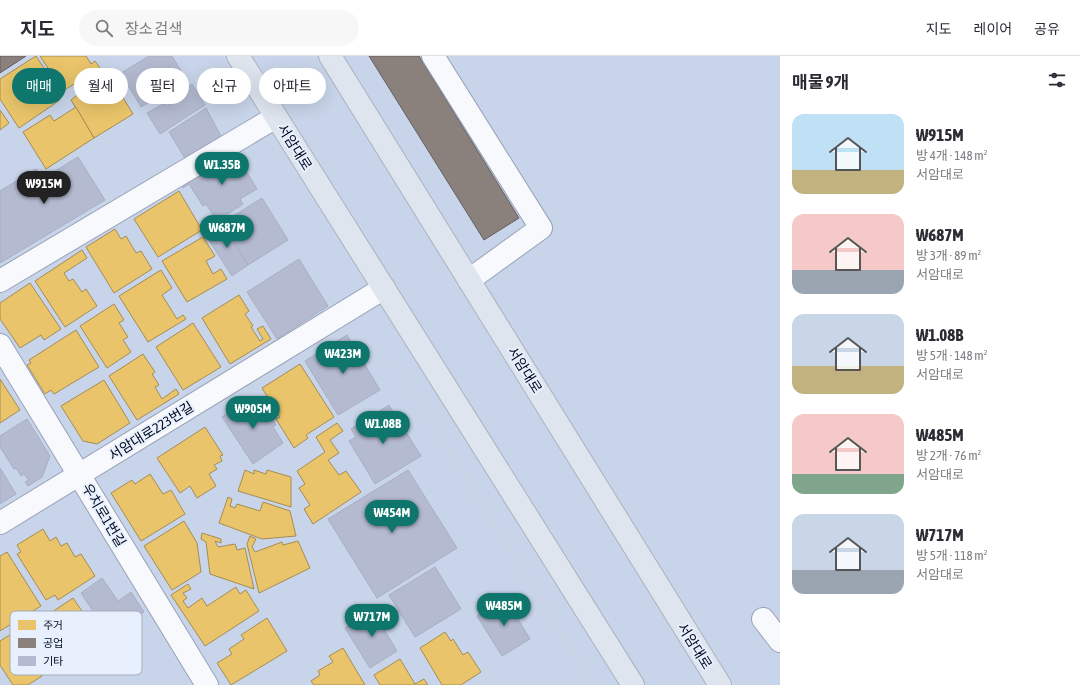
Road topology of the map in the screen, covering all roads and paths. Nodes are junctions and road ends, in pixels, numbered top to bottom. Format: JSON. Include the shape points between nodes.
{"nodes":[{"id":1,"x":238,"y":56,"type":"edge"},
{"id":2,"x":330,"y":56,"type":"edge"},
{"id":3,"x":433,"y":56,"type":"edge"},
{"id":4,"x":276,"y":117,"type":"junction"},
{"id":5,"x":469,"y":280,"type":"junction"},
{"id":6,"x":0,"y":281,"type":"edge"},
{"id":7,"x":384,"y":288,"type":"junction"},
{"id":8,"x":0,"y":345,"type":"edge"},
{"id":9,"x":397,"y":364,"type":"dead end"},
{"id":10,"x":79,"y":475,"type":"junction"},
{"id":11,"x":0,"y":523,"type":"edge"},
{"id":12,"x":763,"y":619,"type":"dead end"},
{"id":13,"x":780,"y":641,"type":"edge"},
{"id":14,"x":207,"y":685,"type":"edge"},
{"id":15,"x":593,"y":685,"type":"edge"},
{"id":16,"x":633,"y":685,"type":"edge"},
{"id":17,"x":720,"y":685,"type":"edge"}],
"edges":[{"from":1,"to":4,"type":"main road","name":"서암대로"},
{"from":2,"to":5,"type":"main road","name":"서암대로"},
{"from":3,"to":5,"type":"lane","via":[[541,228]]},
{"from":4,"to":6,"type":"lane","name":"서암대로"},
{"from":4,"to":7,"type":"main road","name":"서암대로"},
{"from":5,"to":17,"type":"main road","name":"서암대로"},
{"from":7,"to":10,"type":"lane","name":"서암대로223번길"},
{"from":7,"to":16,"type":"main road","name":"서암대로"},
{"from":8,"to":10,"type":"lane","name":"우치로1번길"},
{"from":9,"to":15,"type":"path"},
{"from":10,"to":11,"type":"lane","name":"서암대로223번길"},
{"from":10,"to":14,"type":"lane","name":"우치로1번길"},
{"from":12,"to":13,"type":"lane"}]}
